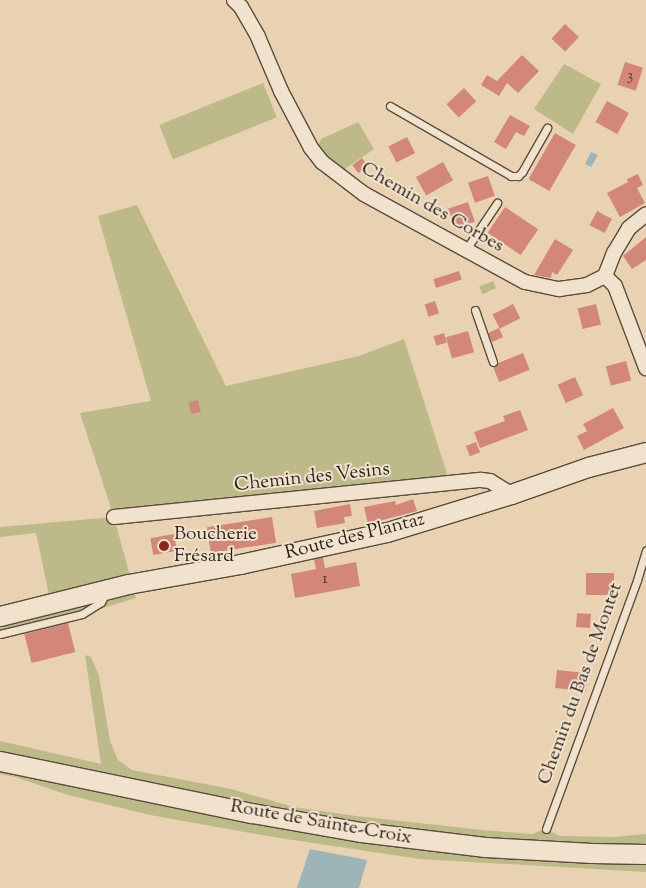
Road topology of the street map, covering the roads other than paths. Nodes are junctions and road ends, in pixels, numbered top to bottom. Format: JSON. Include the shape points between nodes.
{"nodes":[{"id":1,"x":234,"y":0,"type":"edge"},
{"id":2,"x":390,"y":106,"type":"dead end"},
{"id":3,"x":547,"y":128,"type":"dead end"},
{"id":4,"x":497,"y":203,"type":"dead end"},
{"id":5,"x":646,"y":214,"type":"edge"},
{"id":6,"x":465,"y":251,"type":"junction"},
{"id":7,"x":605,"y":276,"type":"junction"},
{"id":8,"x":475,"y":310,"type":"dead end"},
{"id":9,"x":492,"y":362,"type":"dead end"},
{"id":10,"x":646,"y":368,"type":"edge"},
{"id":11,"x":646,"y":452,"type":"edge"},
{"id":12,"x":510,"y":494,"type":"junction"},
{"id":13,"x":114,"y":517,"type":"dead end"},
{"id":14,"x":646,"y":550,"type":"edge"},
{"id":15,"x":108,"y":589,"type":"junction"},
{"id":16,"x":0,"y":616,"type":"edge"},
{"id":17,"x":0,"y":634,"type":"edge"},
{"id":18,"x":0,"y":761,"type":"edge"},
{"id":19,"x":546,"y":829,"type":"dead end"},
{"id":20,"x":646,"y":854,"type":"edge"}],
"edges":[{"from":1,"to":6,"type":"street","name":"Chemin des Corbes","via":[[258,37],[281,91],[311,148],[322,162],[364,194]]},
{"from":2,"to":3,"type":"lane","via":[[511,176],[522,172]]},
{"from":4,"to":6,"type":"lane"},
{"from":5,"to":7,"type":"street","via":[[629,228]]},
{"from":6,"to":7,"type":"street","name":"Chemin des Corbes","via":[[525,282],[558,288],[587,285]]},
{"from":7,"to":10,"type":"street","via":[[615,286]]},
{"from":8,"to":9,"type":"lane"},
{"from":11,"to":12,"type":"street","name":"Route des Plantaz","via":[[588,467]]},
{"from":12,"to":13,"type":"street","name":"Chemin des Vesins","via":[[490,481],[481,480]]},
{"from":12,"to":15,"type":"street","name":"Route des Plantaz","via":[[387,532]]},
{"from":14,"to":19,"type":"lane","name":"Chemin du Bas de Montet"},
{"from":15,"to":16,"type":"street","name":"Route des Plantaz"},
{"from":15,"to":17,"type":"lane","via":[[101,602],[82,614]]},
{"from":18,"to":20,"type":"street","name":"Route de Sainte-Croix","via":[[252,813],[370,833],[485,846]]}]}
